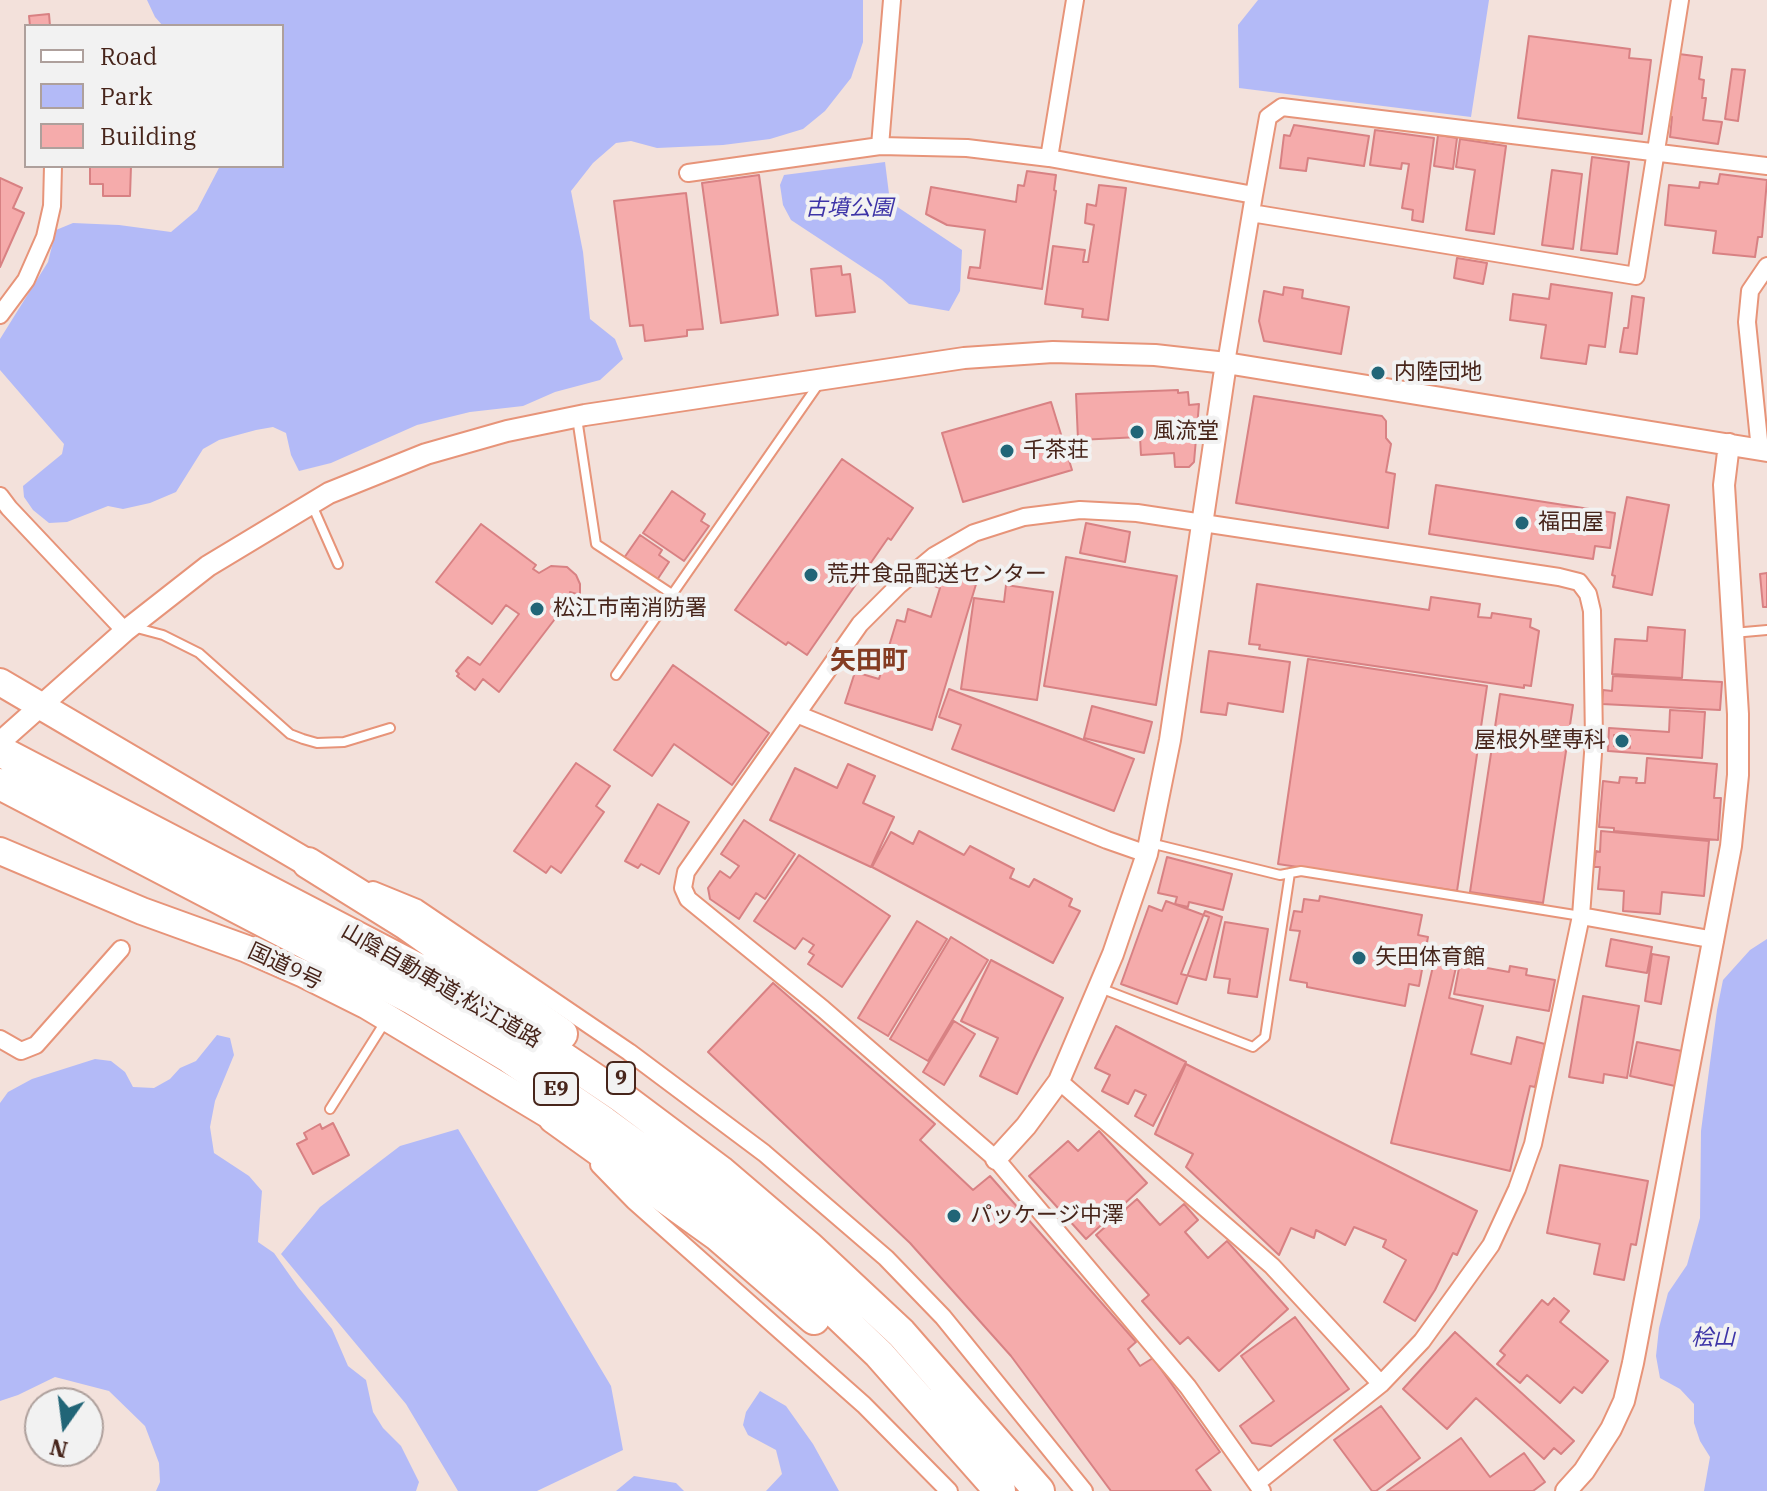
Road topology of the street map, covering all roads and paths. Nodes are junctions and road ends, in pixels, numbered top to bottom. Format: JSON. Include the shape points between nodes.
{"nodes":[{"id":1,"x":892,"y":0,"type":"edge"},
{"id":2,"x":1075,"y":0,"type":"edge"},
{"id":3,"x":1680,"y":0,"type":"edge"},
{"id":4,"x":880,"y":146,"type":"junction"},
{"id":5,"x":1657,"y":152,"type":"junction"},
{"id":6,"x":1049,"y":158,"type":"junction"},
{"id":7,"x":1767,"y":166,"type":"edge"},
{"id":8,"x":53,"y":168,"type":"edge"},
{"id":9,"x":688,"y":173,"type":"dead end"},
{"id":10,"x":1254,"y":195,"type":"junction"},
{"id":11,"x":1251,"y":213,"type":"junction"},
{"id":12,"x":1767,"y":266,"type":"edge"},
{"id":13,"x":0,"y":315,"type":"edge"},
{"id":14,"x":1226,"y":363,"type":"junction"},
{"id":15,"x":823,"y":378,"type":"junction"},
{"id":16,"x":577,"y":417,"type":"junction"},
{"id":17,"x":1729,"y":444,"type":"junction"},
{"id":18,"x":1764,"y":451,"type":"edge"},
{"id":19,"x":0,"y":496,"type":"edge"},
{"id":20,"x":312,"y":504,"type":"junction"},
{"id":21,"x":1203,"y":523,"type":"junction"},
{"id":22,"x":338,"y":564,"type":"dead end"},
{"id":23,"x":672,"y":594,"type":"junction"},
{"id":24,"x":129,"y":629,"type":"junction"},
{"id":25,"x":1767,"y":630,"type":"edge"},
{"id":26,"x":1733,"y":633,"type":"junction"},
{"id":27,"x":616,"y":675,"type":"dead end"},
{"id":28,"x":0,"y":682,"type":"edge"},
{"id":29,"x":41,"y":705,"type":"junction"},
{"id":30,"x":799,"y":715,"type":"junction"},
{"id":31,"x":390,"y":728,"type":"dead end"},
{"id":32,"x":0,"y":742,"type":"edge"},
{"id":33,"x":0,"y":751,"type":"edge"},
{"id":34,"x":0,"y":784,"type":"edge"},
{"id":35,"x":1148,"y":848,"type":"junction"},
{"id":36,"x":0,"y":851,"type":"edge"},
{"id":37,"x":308,"y":863,"type":"junction"},
{"id":38,"x":1290,"y":873,"type":"junction"},
{"id":39,"x":1581,"y":916,"type":"junction"},
{"id":40,"x":1715,"y":940,"type":"junction"},
{"id":41,"x":121,"y":949,"type":"dead end"},
{"id":42,"x":1099,"y":987,"type":"junction"},
{"id":43,"x":388,"y":1018,"type":"junction"},
{"id":44,"x":0,"y":1039,"type":"edge"},
{"id":45,"x":1059,"y":1081,"type":"junction"},
{"id":46,"x":330,"y":1109,"type":"dead end"},
{"id":47,"x":554,"y":1118,"type":"junction"},
{"id":48,"x":996,"y":1159,"type":"junction"},
{"id":49,"x":901,"y":1333,"type":"junction"},
{"id":50,"x":1381,"y":1384,"type":"junction"},
{"id":51,"x":1260,"y":1487,"type":"edge"},
{"id":52,"x":949,"y":1491,"type":"edge"},
{"id":53,"x":998,"y":1491,"type":"edge"},
{"id":54,"x":1039,"y":1491,"type":"edge"},
{"id":55,"x":1084,"y":1491,"type":"edge"},
{"id":56,"x":1566,"y":1491,"type":"edge"}],
"edges":[{"from":1,"to":4,"type":"street"},
{"from":2,"to":6,"type":"street"},
{"from":3,"to":5,"type":"street"},
{"from":4,"to":6,"type":"street","via":[[967,148]]},
{"from":4,"to":9,"type":"street"},
{"from":5,"to":7,"type":"street"},
{"from":5,"to":10,"type":"street","via":[[1282,107],[1268,117]]},
{"from":5,"to":11,"type":"street","via":[[1636,276]]},
{"from":6,"to":10,"type":"street"},
{"from":8,"to":13,"type":"street","via":[[45,237],[26,280]]},
{"from":10,"to":11,"type":"street"},
{"from":11,"to":14,"type":"street"},
{"from":12,"to":18,"type":"street","via":[[1750,291],[1747,322]]},
{"from":14,"to":15,"type":"street","via":[[1053,352],[964,358]]},
{"from":14,"to":17,"type":"street"},
{"from":14,"to":21,"type":"street"},
{"from":15,"to":16,"type":"street"},
{"from":15,"to":23,"type":"lane"},
{"from":16,"to":20,"type":"street","via":[[426,454]]},
{"from":16,"to":23,"type":"lane","via":[[596,544]]},
{"from":17,"to":18,"type":"street"},
{"from":17,"to":26,"type":"street","via":[[1724,485]]},
{"from":19,"to":24,"type":"street"},
{"from":20,"to":22,"type":"lane"},
{"from":20,"to":24,"type":"street","via":[[208,566]]},
{"from":21,"to":30,"type":"street","via":[[1080,510],[1024,517],[974,533],[934,556],[860,624]]},
{"from":21,"to":35,"type":"street"},
{"from":21,"to":39,"type":"street","via":[[1579,582],[1592,611],[1594,740]]},
{"from":23,"to":27,"type":"lane"},
{"from":24,"to":29,"type":"street"},
{"from":24,"to":31,"type":"lane","via":[[163,635],[199,653],[290,734],[303,739],[344,742]]},
{"from":25,"to":26,"type":"lane"},
{"from":26,"to":40,"type":"street","via":[[1738,775]]},
{"from":28,"to":29,"type":"highway","number":"9"},
{"from":29,"to":32,"type":"street"},
{"from":29,"to":37,"type":"highway","number":"9"},
{"from":30,"to":35,"type":"street","via":[[1093,835]]},
{"from":30,"to":48,"type":"street","via":[[686,872],[685,895]]},
{"from":33,"to":49,"type":"highway","name":"山陰自動車道;松江道路","number":"E9","via":[[426,973],[525,1032],[720,1171]]},
{"from":34,"to":53,"type":"highway","name":"山陰自動車道;松江道路","number":"E9","via":[[412,999],[604,1122],[701,1193],[792,1271],[879,1354]]},
{"from":35,"to":38,"type":"lane"},
{"from":35,"to":42,"type":"street"},
{"from":36,"to":43,"type":"highway","name":"国道9号","via":[[247,949]]},
{"from":37,"to":49,"type":"highway","number":"9","via":[[501,989],[718,1151],[833,1255]]},
{"from":37,"to":55,"type":"street","via":[[417,908],[629,1052],[764,1153],[886,1258],[943,1317]]},
{"from":38,"to":39,"type":"lane"},
{"from":38,"to":42,"type":"lane","via":[[1265,1037],[1253,1047]]},
{"from":39,"to":40,"type":"street"},
{"from":39,"to":50,"type":"street","via":[[1533,1144],[1517,1189],[1491,1245],[1422,1341]]},
{"from":40,"to":56,"type":"street","via":[[1624,1401],[1584,1471]]},
{"from":41,"to":44,"type":"street","via":[[36,1045],[21,1051]]},
{"from":42,"to":45,"type":"street"},
{"from":43,"to":46,"type":"lane"},
{"from":43,"to":47,"type":"highway","name":"国道9号"},
{"from":45,"to":48,"type":"street"},
{"from":45,"to":50,"type":"street","via":[[1272,1266]]},
{"from":47,"to":52,"type":"street","via":[[634,1201],[864,1405]]},
{"from":47,"to":53,"type":"highway","via":[[717,1235]]},
{"from":48,"to":51,"type":"street","via":[[1188,1387]]},
{"from":49,"to":54,"type":"highway","name":"山陰自動車道;松江道路","number":"E9"},
{"from":50,"to":51,"type":"street"}]}
